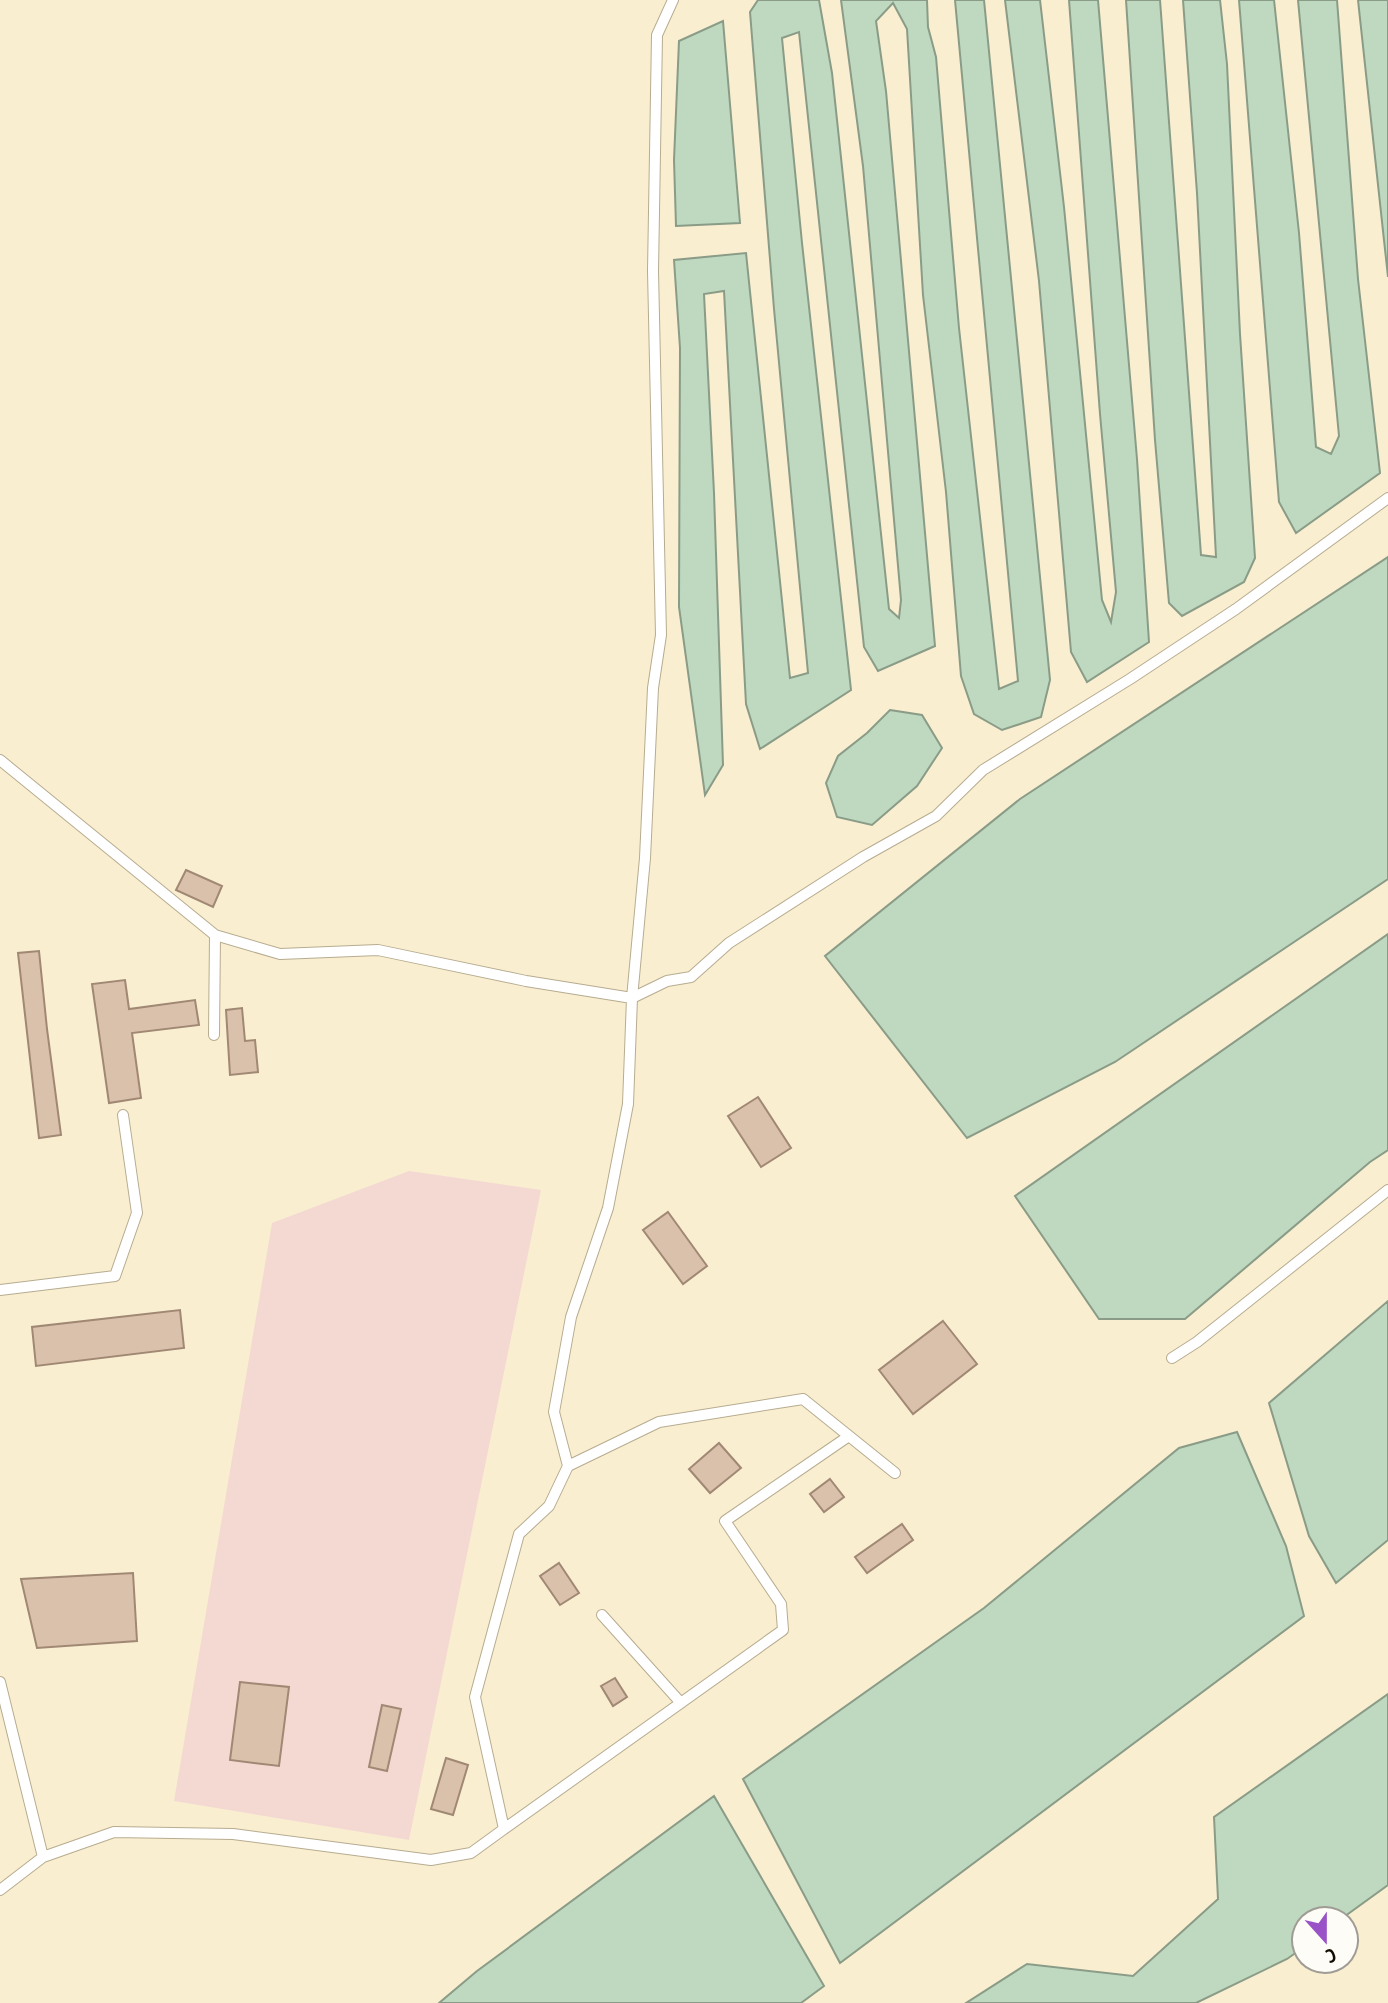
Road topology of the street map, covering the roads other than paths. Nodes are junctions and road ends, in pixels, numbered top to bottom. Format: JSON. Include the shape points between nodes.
{"nodes":[{"id":1,"x":673,"y":0,"type":"edge"},
{"id":2,"x":1388,"y":498,"type":"edge"},
{"id":3,"x":0,"y":760,"type":"edge"},
{"id":4,"x":215,"y":935,"type":"junction"},
{"id":5,"x":632,"y":998,"type":"junction"},
{"id":6,"x":214,"y":1035,"type":"dead end"},
{"id":7,"x":123,"y":1115,"type":"dead end"},
{"id":8,"x":1388,"y":1191,"type":"edge"},
{"id":9,"x":0,"y":1290,"type":"edge"},
{"id":10,"x":1172,"y":1357,"type":"dead end"},
{"id":11,"x":849,"y":1436,"type":"junction"},
{"id":12,"x":568,"y":1466,"type":"junction"},
{"id":13,"x":895,"y":1473,"type":"dead end"},
{"id":14,"x":602,"y":1615,"type":"dead end"},
{"id":15,"x":0,"y":1682,"type":"edge"},
{"id":16,"x":681,"y":1703,"type":"junction"},
{"id":17,"x":504,"y":1829,"type":"junction"},
{"id":18,"x":43,"y":1857,"type":"junction"},
{"id":19,"x":0,"y":1890,"type":"edge"}],
"edges":[{"from":1,"to":5,"type":"lane","via":[[657,35],[653,271],[661,635],[653,688],[645,858]]},
{"from":2,"to":5,"type":"lane","via":[[1236,609],[983,770],[936,816],[729,943],[691,977],[667,981]]},
{"from":3,"to":4,"type":"lane"},
{"from":4,"to":5,"type":"lane","via":[[279,954],[378,950]]},
{"from":4,"to":6,"type":"lane"},
{"from":5,"to":12,"type":"lane","via":[[625,1117],[608,1208],[571,1317],[554,1412]]},
{"from":7,"to":9,"type":"lane","via":[[137,1213],[116,1276]]},
{"from":8,"to":10,"type":"lane"},
{"from":11,"to":12,"type":"lane","via":[[803,1399],[659,1422]]},
{"from":11,"to":13,"type":"lane"},
{"from":11,"to":16,"type":"lane","via":[[725,1521],[781,1604],[783,1630]]},
{"from":12,"to":17,"type":"lane","via":[[549,1506],[519,1534],[475,1697]]},
{"from":14,"to":16,"type":"lane"},
{"from":15,"to":18,"type":"lane"},
{"from":16,"to":17,"type":"lane"},
{"from":17,"to":18,"type":"lane","via":[[471,1853],[431,1860],[233,1835],[114,1832]]},
{"from":18,"to":19,"type":"lane"}]}
